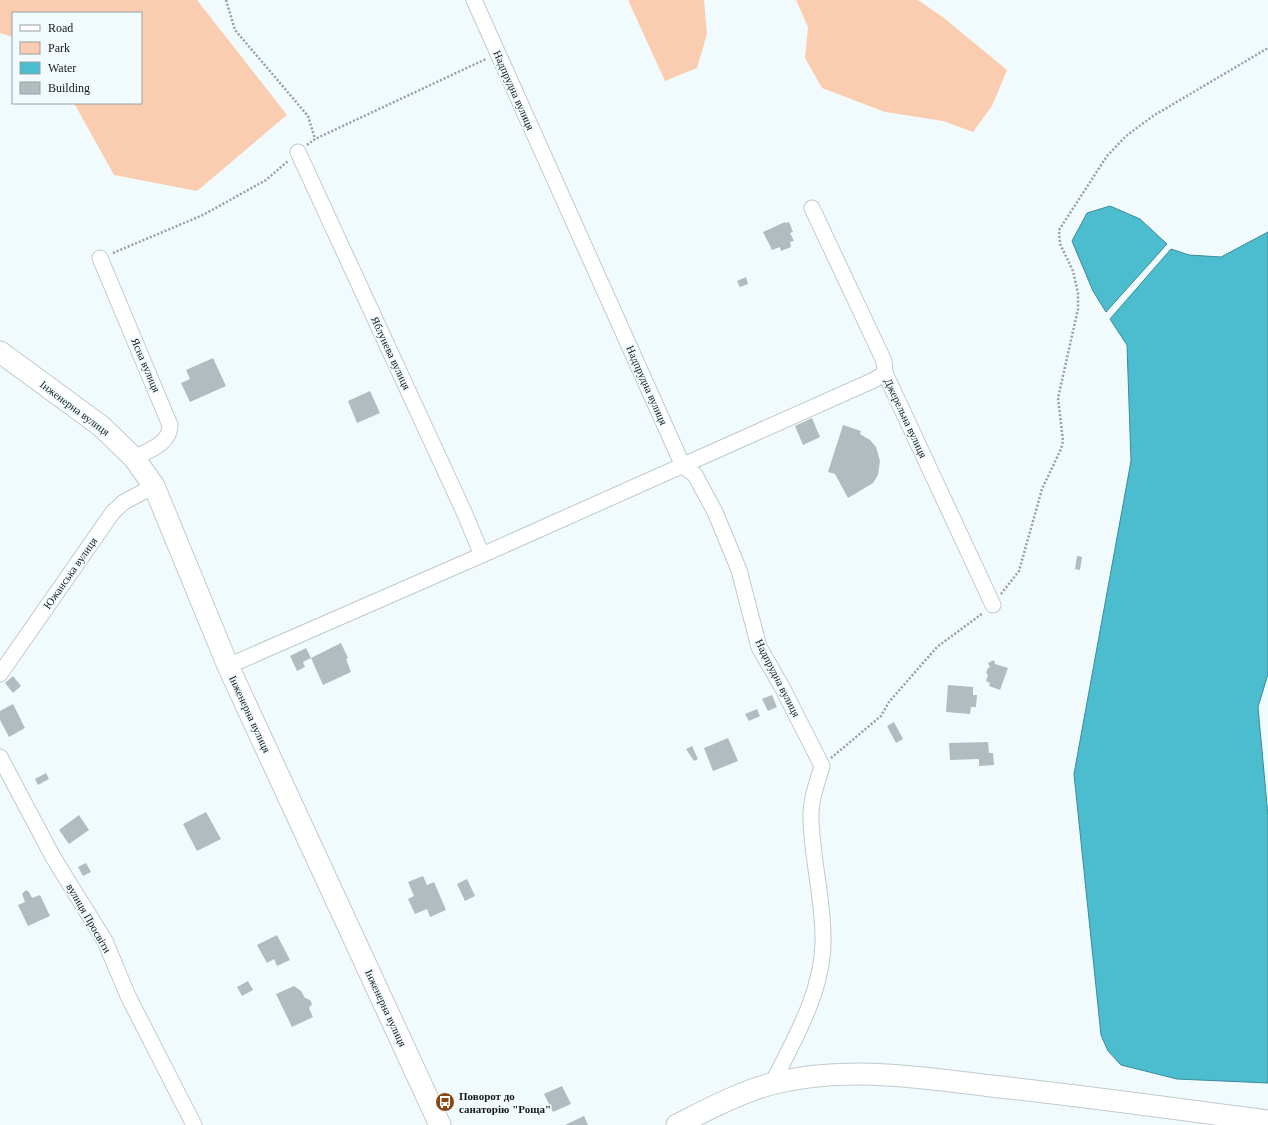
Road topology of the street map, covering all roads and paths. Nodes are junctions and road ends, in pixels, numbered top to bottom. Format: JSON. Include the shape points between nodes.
{"nodes":[{"id":1,"x":226,"y":0,"type":"edge"},
{"id":2,"x":474,"y":0,"type":"edge"},
{"id":3,"x":1268,"y":48,"type":"edge"},
{"id":4,"x":315,"y":139,"type":"dead end"},
{"id":5,"x":298,"y":152,"type":"dead end"},
{"id":6,"x":812,"y":208,"type":"dead end"},
{"id":7,"x":100,"y":258,"type":"dead end"},
{"id":8,"x":0,"y":352,"type":"edge"},
{"id":9,"x":885,"y":373,"type":"junction"},
{"id":10,"x":134,"y":458,"type":"junction"},
{"id":11,"x":683,"y":466,"type":"junction"},
{"id":12,"x":154,"y":486,"type":"junction"},
{"id":13,"x":482,"y":555,"type":"junction"},
{"id":14,"x":993,"y":605,"type":"junction"},
{"id":15,"x":228,"y":666,"type":"junction"},
{"id":16,"x":0,"y":674,"type":"edge"},
{"id":17,"x":0,"y":757,"type":"edge"},
{"id":18,"x":822,"y":766,"type":"junction"},
{"id":19,"x":772,"y":1084,"type":"junction"},
{"id":20,"x":1268,"y":1120,"type":"edge"},
{"id":21,"x":194,"y":1125,"type":"edge"},
{"id":22,"x":440,"y":1125,"type":"edge"},
{"id":23,"x":677,"y":1125,"type":"edge"}],
"edges":[{"from":1,"to":4,"type":"path","via":[[235,30],[308,116]]},
{"from":2,"to":11,"type":"street","name":"Надпрудна вулиця"},
{"from":3,"to":14,"type":"path","via":[[1153,116],[1126,136],[1107,156],[1059,230],[1060,244],[1073,271],[1078,293],[1078,309],[1058,398],[1062,448],[1042,489],[1019,571]]},
{"from":5,"to":13,"type":"street","name":"Яблунева вулиця"},
{"from":6,"to":9,"type":"street","name":"Джерельна вулиця","via":[[884,361]]},
{"from":7,"to":10,"type":"street","name":"Ясна вулиця","via":[[170,425],[169,435],[163,442]]},
{"from":8,"to":10,"type":"street","name":"Інженерна вулиця","via":[[101,426]]},
{"from":9,"to":11,"type":"street"},
{"from":9,"to":14,"type":"street","name":"Джерельна вулиця"},
{"from":10,"to":12,"type":"street","name":"Інженерна вулиця"},
{"from":11,"to":13,"type":"street"},
{"from":11,"to":18,"type":"street","name":"Надпрудна вулиця","via":[[695,475],[714,512],[739,570],[759,647]]},
{"from":12,"to":15,"type":"street","name":"Інженерна вулиця"},
{"from":12,"to":16,"type":"street","name":"Южанська вулиця","via":[[124,502],[113,512]]},
{"from":13,"to":15,"type":"street"},
{"from":14,"to":18,"type":"path","via":[[937,647],[889,702],[881,716]]},
{"from":15,"to":22,"type":"street","name":"Інженерна вулиця"},
{"from":17,"to":21,"type":"street","name":"вулиця Просвіти","via":[[53,857],[105,942],[128,996]]},
{"from":18,"to":19,"type":"street","via":[[810,818],[824,924],[820,967],[808,1011]]},
{"from":19,"to":20,"type":"street","via":[[816,1076],[861,1074],[911,1077]]},
{"from":19,"to":23,"type":"street","via":[[741,1094]]}]}
